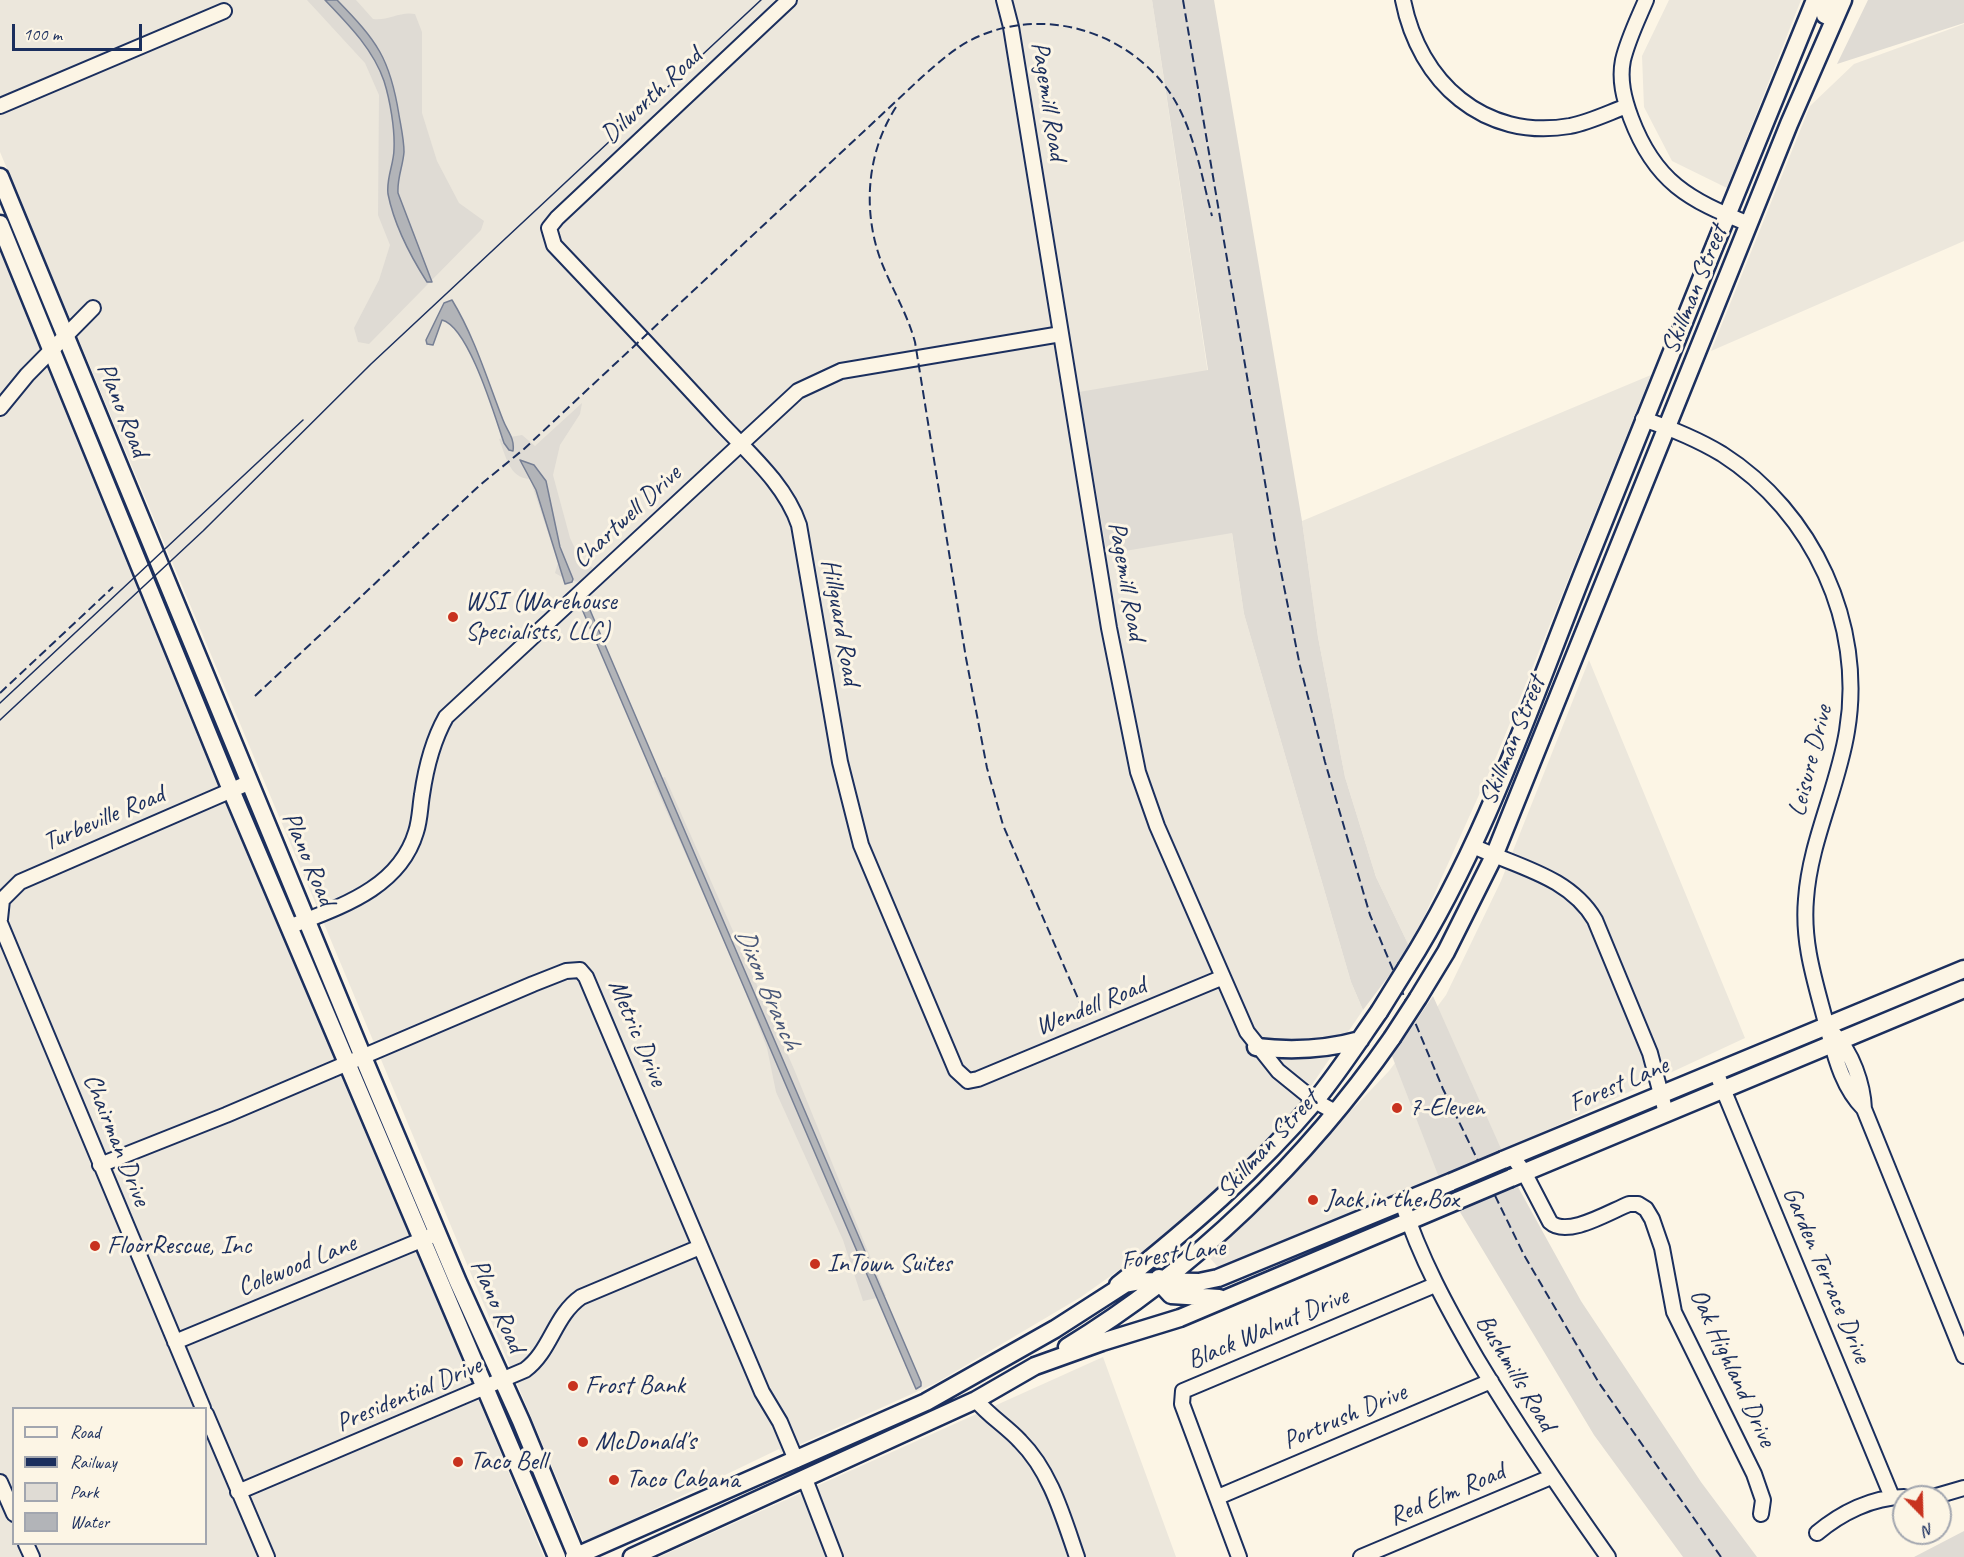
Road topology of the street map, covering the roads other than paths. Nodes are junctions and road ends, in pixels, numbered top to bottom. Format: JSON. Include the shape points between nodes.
{"nodes":[{"id":1,"x":789,"y":0,"type":"edge"},
{"id":2,"x":1004,"y":0,"type":"edge"},
{"id":3,"x":1403,"y":0,"type":"edge"},
{"id":4,"x":1646,"y":0,"type":"edge"},
{"id":5,"x":1815,"y":0,"type":"edge"},
{"id":6,"x":1828,"y":0,"type":"edge"},
{"id":7,"x":1844,"y":0,"type":"edge"},
{"id":8,"x":224,"y":11,"type":"dead end"},
{"id":9,"x":1834,"y":19,"type":"junction"},
{"id":10,"x":0,"y":106,"type":"edge"},
{"id":11,"x":1627,"y":106,"type":"junction"},
{"id":12,"x":0,"y":177,"type":"edge"},
{"id":13,"x":1726,"y":215,"type":"junction"},
{"id":14,"x":0,"y":224,"type":"edge"},
{"id":15,"x":1749,"y":224,"type":"junction"},
{"id":16,"x":549,"y":228,"type":"joint"},
{"id":17,"x":93,"y":308,"type":"dead end"},
{"id":18,"x":1061,"y":334,"type":"junction"},
{"id":19,"x":64,"y":336,"type":"junction"},
{"id":20,"x":52,"y":350,"type":"junction"},
{"id":21,"x":0,"y":408,"type":"edge"},
{"id":22,"x":1643,"y":419,"type":"junction"},
{"id":23,"x":1666,"y":427,"type":"junction"},
{"id":24,"x":740,"y":444,"type":"junction"},
{"id":25,"x":1559,"y":635,"type":"junction"},
{"id":26,"x":1581,"y":644,"type":"junction"},
{"id":27,"x":248,"y":783,"type":"junction"},
{"id":28,"x":231,"y":790,"type":"junction"},
{"id":29,"x":1473,"y":846,"type":"junction"},
{"id":30,"x":1494,"y":856,"type":"junction"},
{"id":31,"x":306,"y":920,"type":"junction"},
{"id":32,"x":0,"y":921,"type":"edge"},
{"id":33,"x":290,"y":927,"type":"junction"},
{"id":34,"x":1425,"y":939,"type":"junction"},
{"id":35,"x":1446,"y":952,"type":"junction"},
{"id":36,"x":1964,"y":969,"type":"edge"},
{"id":37,"x":1221,"y":978,"type":"junction"},
{"id":38,"x":1964,"y":989,"type":"edge"},
{"id":39,"x":1827,"y":1026,"type":"junction"},
{"id":40,"x":1360,"y":1040,"type":"junction"},
{"id":41,"x":1836,"y":1043,"type":"junction"},
{"id":42,"x":1256,"y":1047,"type":"junction"},
{"id":43,"x":355,"y":1060,"type":"junction"},
{"id":44,"x":1716,"y":1072,"type":"junction"},
{"id":45,"x":978,"y":1079,"type":"joint"},
{"id":46,"x":1723,"y":1089,"type":"junction"},
{"id":47,"x":1661,"y":1095,"type":"junction"},
{"id":48,"x":1315,"y":1101,"type":"junction"},
{"id":49,"x":1335,"y":1112,"type":"junction"},
{"id":50,"x":1666,"y":1113,"type":"junction"},
{"id":51,"x":1508,"y":1158,"type":"junction"},
{"id":52,"x":100,"y":1165,"type":"junction"},
{"id":53,"x":1518,"y":1175,"type":"junction"},
{"id":54,"x":1402,"y":1202,"type":"junction"},
{"id":55,"x":1408,"y":1221,"type":"junction"},
{"id":56,"x":437,"y":1233,"type":"junction"},
{"id":57,"x":421,"y":1240,"type":"junction"},
{"id":58,"x":1304,"y":1244,"type":"junction"},
{"id":59,"x":700,"y":1247,"type":"junction"},
{"id":60,"x":1166,"y":1247,"type":"junction"},
{"id":61,"x":1202,"y":1248,"type":"junction"},
{"id":62,"x":1218,"y":1278,"type":"junction"},
{"id":63,"x":1264,"y":1281,"type":"junction"},
{"id":64,"x":1159,"y":1282,"type":"junction"},
{"id":65,"x":1435,"y":1285,"type":"junction"},
{"id":66,"x":1111,"y":1291,"type":"junction"},
{"id":67,"x":1223,"y":1299,"type":"junction"},
{"id":68,"x":175,"y":1342,"type":"junction"},
{"id":69,"x":1964,"y":1356,"type":"edge"},
{"id":70,"x":1035,"y":1366,"type":"junction"},
{"id":71,"x":504,"y":1381,"type":"junction"},
{"id":72,"x":1491,"y":1382,"type":"junction"},
{"id":73,"x":963,"y":1383,"type":"junction"},
{"id":74,"x":486,"y":1389,"type":"junction"},
{"id":75,"x":976,"y":1400,"type":"junction"},
{"id":76,"x":203,"y":1407,"type":"edge"},
{"id":77,"x":207,"y":1416,"type":"edge"},
{"id":78,"x":796,"y":1460,"type":"junction"},
{"id":79,"x":1551,"y":1477,"type":"junction"},
{"id":80,"x":805,"y":1479,"type":"junction"},
{"id":81,"x":0,"y":1482,"type":"edge"},
{"id":82,"x":1893,"y":1485,"type":"edge"},
{"id":83,"x":238,"y":1492,"type":"junction"},
{"id":84,"x":1218,"y":1497,"type":"junction"},
{"id":85,"x":1892,"y":1499,"type":"edge"},
{"id":86,"x":12,"y":1509,"type":"edge"},
{"id":87,"x":1761,"y":1514,"type":"dead end"},
{"id":88,"x":1817,"y":1533,"type":"dead end"},
{"id":89,"x":267,"y":1557,"type":"edge"},
{"id":90,"x":557,"y":1557,"type":"edge"},
{"id":91,"x":576,"y":1557,"type":"edge"},
{"id":92,"x":632,"y":1557,"type":"edge"},
{"id":93,"x":835,"y":1557,"type":"edge"},
{"id":94,"x":1077,"y":1557,"type":"edge"},
{"id":95,"x":1239,"y":1557,"type":"edge"},
{"id":96,"x":1361,"y":1557,"type":"edge"},
{"id":97,"x":1608,"y":1557,"type":"edge"}],
"edges":[{"from":1,"to":16,"type":"street","name":"Dilworth Road"},
{"from":2,"to":18,"type":"street","name":"Pagemill Road"},
{"from":3,"to":11,"type":"street","via":[[1416,44],[1429,68],[1458,98],[1488,116],[1526,127],[1558,127],[1585,122]]},
{"from":4,"to":11,"type":"street","via":[[1623,61],[1622,88]]},
{"from":5,"to":13,"type":"main road","name":"Skillman Street"},
{"from":6,"to":9,"type":"main road","via":[[1825,15]]},
{"from":7,"to":9,"type":"main road","name":"Skillman Street"},
{"from":8,"to":10,"type":"street"},
{"from":9,"to":15,"type":"main road","name":"Skillman Street"},
{"from":11,"to":13,"type":"street","via":[[1646,151],[1664,176],[1692,199]]},
{"from":12,"to":19,"type":"main road","name":"Plano Road"},
{"from":13,"to":15,"type":"street"},
{"from":13,"to":22,"type":"main road","name":"Skillman Street"},
{"from":14,"to":20,"type":"main road","name":"Plano Road"},
{"from":15,"to":23,"type":"main road","name":"Skillman Street"},
{"from":16,"to":24,"type":"street","name":"Hillguard Road","via":[[554,245]]},
{"from":17,"to":19,"type":"street"},
{"from":18,"to":24,"type":"street","name":"Chartwell Drive","via":[[841,371],[798,391]]},
{"from":18,"to":37,"type":"street","name":"Pagemill Road","via":[[1109,628],[1138,772]]},
{"from":19,"to":20,"type":"street"},
{"from":19,"to":27,"type":"main road","name":"Plano Road"},
{"from":20,"to":21,"type":"street"},
{"from":20,"to":28,"type":"main road","name":"Plano Road"},
{"from":22,"to":23,"type":"street","name":"Leisure Drive"},
{"from":22,"to":25,"type":"main road","name":"Skillman Street"},
{"from":23,"to":26,"type":"main road","name":"Skillman Street"},
{"from":23,"to":39,"type":"street","name":"Leisure Drive","via":[[1722,454],[1772,495],[1819,559],[1841,617],[1849,666],[1850,715],[1811,864],[1805,913],[1810,967]]},
{"from":24,"to":31,"type":"street","name":"Chartwell Drive","via":[[446,717],[427,761],[416,832],[394,872],[356,899]]},
{"from":24,"to":45,"type":"street","name":"Hillguard Road","via":[[794,507],[840,762],[861,845],[956,1070],[968,1081]]},
{"from":25,"to":26,"type":"main road"},
{"from":25,"to":29,"type":"main road","name":"Skillman Street"},
{"from":26,"to":30,"type":"main road","name":"Skillman Street"},
{"from":27,"to":28,"type":"street","name":"Turbeville Road"},
{"from":27,"to":31,"type":"main road","name":"Plano Road"},
{"from":28,"to":32,"type":"street","name":"Turbeville Road","via":[[20,882],[2,900]]},
{"from":28,"to":33,"type":"main road","name":"Plano Road"},
{"from":29,"to":30,"type":"street"},
{"from":29,"to":34,"type":"main road","name":"Skillman Street"},
{"from":30,"to":35,"type":"main road","name":"Skillman Street"},
{"from":30,"to":47,"type":"street","via":[[1546,877],[1583,901],[1595,920],[1650,1053]]},
{"from":31,"to":33,"type":"street","name":"Chartwell Drive"},
{"from":31,"to":43,"type":"main road","name":"Plano Road"},
{"from":32,"to":52,"type":"street","name":"Chairman Drive"},
{"from":33,"to":43,"type":"main road","name":"Plano Road"},
{"from":34,"to":35,"type":"main road"},
{"from":34,"to":40,"type":"main road","name":"Skillman Street","bridge":true},
{"from":35,"to":49,"type":"main road","name":"Skillman Street","bridge":true,"via":[[1392,1038]]},
{"from":36,"to":39,"type":"main road","name":"Forest Lane"},
{"from":37,"to":42,"type":"street","name":"Pagemill Road"},
{"from":37,"to":45,"type":"street","name":"Wendell Road"},
{"from":38,"to":41,"type":"main road","name":"Forest Lane"},
{"from":39,"to":41,"type":"street","name":"Leisure Drive"},
{"from":39,"to":44,"type":"main road","name":"Forest Lane"},
{"from":40,"to":42,"type":"main road","via":[[1335,1046]]},
{"from":40,"to":48,"type":"main road","name":"Skillman Street"},
{"from":41,"to":46,"type":"main road","name":"Forest Lane"},
{"from":41,"to":69,"type":"street","name":"Leisure Drive","via":[[1862,1089],[1864,1109]]},
{"from":42,"to":48,"type":"street","name":"Pagemill Road"},
{"from":43,"to":52,"type":"street","name":"Metric Drive"},
{"from":43,"to":56,"type":"main road","name":"Plano Road"},
{"from":43,"to":57,"type":"main road","name":"Plano Road"},
{"from":43,"to":59,"type":"street","name":"Metric Drive","via":[[541,981],[580,970],[622,1059]]},
{"from":44,"to":46,"type":"street","name":"Garden Terrace Drive"},
{"from":44,"to":47,"type":"main road","name":"Forest Lane"},
{"from":46,"to":50,"type":"main road","name":"Forest Lane"},
{"from":46,"to":82,"type":"street","name":"Garden Terrace Drive"},
{"from":47,"to":50,"type":"street"},
{"from":47,"to":51,"type":"main road","name":"Forest Lane"},
{"from":48,"to":49,"type":"street","name":"Pagemill Road"},
{"from":48,"to":60,"type":"main road","name":"Skillman Street","via":[[1231,1188]]},
{"from":49,"to":61,"type":"main road","name":"Skillman Street","via":[[1276,1178]]},
{"from":50,"to":53,"type":"main road","name":"Forest Lane"},
{"from":51,"to":53,"type":"street","name":"Oak Highland Drive"},
{"from":51,"to":54,"type":"main road","name":"Forest Lane","bridge":true},
{"from":52,"to":68,"type":"street","name":"Chairman Drive"},
{"from":53,"to":55,"type":"main road","name":"Forest Lane","bridge":true},
{"from":53,"to":87,"type":"street","name":"Oak Highland Drive","via":[[1555,1227],[1573,1227],[1629,1204],[1646,1209],[1659,1238],[1674,1312],[1760,1486]]},
{"from":54,"to":55,"type":"street","name":"Bushmills Road"},
{"from":54,"to":58,"type":"main road","name":"Forest Lane"},
{"from":55,"to":63,"type":"main road","name":"Forest Lane"},
{"from":55,"to":65,"type":"street","name":"Bushmills Road"},
{"from":56,"to":57,"type":"street","name":"Colewood Lane"},
{"from":56,"to":71,"type":"main road","name":"Plano Road"},
{"from":57,"to":68,"type":"street","name":"Colewood Lane"},
{"from":57,"to":74,"type":"main road","name":"Plano Road"},
{"from":58,"to":62,"type":"main road","name":"Forest Lane"},
{"from":58,"to":63,"type":"main road","via":[[1300,1256],[1275,1267]]},
{"from":59,"to":71,"type":"street","name":"Presidential Drive","via":[[581,1297],[571,1304],[541,1355],[525,1370]]},
{"from":59,"to":78,"type":"street","name":"Metric Drive","via":[[762,1392]]},
{"from":60,"to":64,"type":"main road","via":[[1159,1266]]},
{"from":60,"to":66,"type":"main road","name":"Skillman Street"},
{"from":61,"to":62,"type":"main road","via":[[1203,1267]]},
{"from":61,"to":64,"type":"main road","name":"Skillman Street"},
{"from":62,"to":64,"type":"main road","name":"Forest Lane"},
{"from":63,"to":67,"type":"main road","name":"Forest Lane"},
{"from":64,"to":66,"type":"main road","name":"Forest Lane","via":[[1125,1284]]},
{"from":64,"to":67,"type":"main road","via":[[1171,1295]]},
{"from":64,"to":70,"type":"main road","name":"Skillman Street"},
{"from":65,"to":72,"type":"street","name":"Bushmills Road"},
{"from":65,"to":84,"type":"street","name":"Black Walnut Drive","via":[[1183,1391],[1182,1404]]},
{"from":66,"to":73,"type":"main road","name":"Forest Lane"},
{"from":67,"to":70,"type":"main road","name":"Forest Lane","via":[[1180,1318]]},
{"from":68,"to":76,"type":"street","name":"Chairman Drive"},
{"from":70,"to":75,"type":"main road","name":"Forest Lane"},
{"from":71,"to":74,"type":"street","name":"Presidential Drive"},
{"from":71,"to":91,"type":"main road","name":"Plano Road"},
{"from":72,"to":79,"type":"street","name":"Bushmills Road"},
{"from":72,"to":84,"type":"street","name":"Portrush Drive"},
{"from":73,"to":75,"type":"main road"},
{"from":73,"to":78,"type":"main road","name":"Forest Lane"},
{"from":74,"to":83,"type":"street","name":"Presidential Drive"},
{"from":74,"to":90,"type":"main road","name":"Plano Road"},
{"from":75,"to":80,"type":"main road","name":"Forest Lane"},
{"from":75,"to":94,"type":"street","via":[[1037,1461],[1057,1500]]},
{"from":77,"to":83,"type":"street"},
{"from":78,"to":80,"type":"main road"},
{"from":78,"to":91,"type":"main road","name":"Forest Lane"},
{"from":79,"to":96,"type":"street","name":"Red Elm Road"},
{"from":79,"to":97,"type":"street","name":"Bushmills Road"},
{"from":80,"to":92,"type":"main road","name":"Forest Lane"},
{"from":80,"to":93,"type":"street"},
{"from":81,"to":86,"type":"street"},
{"from":83,"to":89,"type":"street"},
{"from":84,"to":95,"type":"street","name":"Black Walnut Drive"},
{"from":85,"to":88,"type":"street","via":[[1853,1509]]}]}
